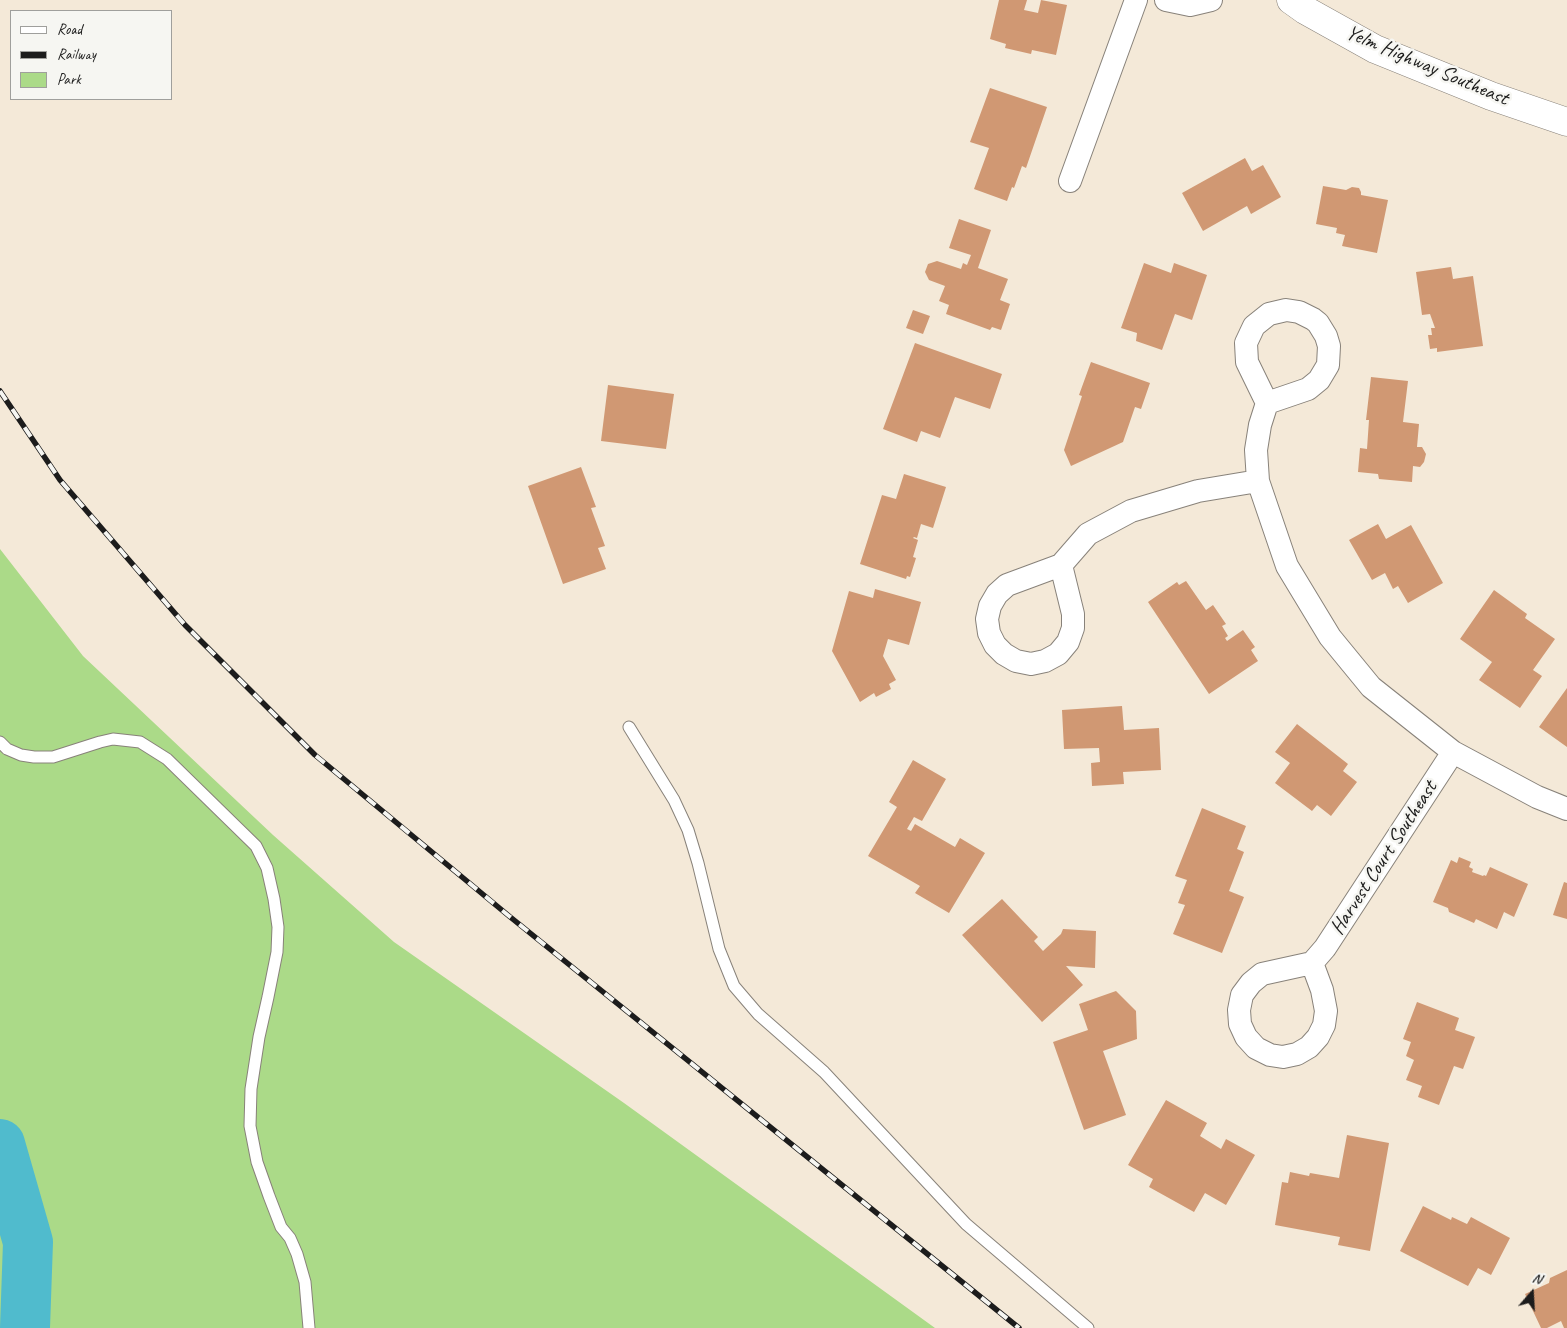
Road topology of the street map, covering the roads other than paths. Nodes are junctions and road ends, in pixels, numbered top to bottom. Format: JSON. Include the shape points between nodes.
{"nodes":[{"id":1,"x":1136,"y":0,"type":"edge"},
{"id":2,"x":1166,"y":0,"type":"edge"},
{"id":3,"x":1211,"y":0,"type":"edge"},
{"id":4,"x":1291,"y":0,"type":"edge"},
{"id":5,"x":1567,"y":122,"type":"edge"},
{"id":6,"x":1070,"y":181,"type":"dead end"},
{"id":7,"x":1267,"y":403,"type":"dead end"},
{"id":8,"x":1258,"y":481,"type":"junction"},
{"id":9,"x":1061,"y":565,"type":"junction"},
{"id":10,"x":629,"y":727,"type":"dead end"},
{"id":11,"x":0,"y":742,"type":"edge"},
{"id":12,"x":1453,"y":752,"type":"junction"},
{"id":13,"x":1567,"y":809,"type":"edge"},
{"id":14,"x":1312,"y":963,"type":"junction"},
{"id":15,"x":309,"y":1328,"type":"edge"},
{"id":16,"x":1088,"y":1328,"type":"edge"}],
"edges":[{"from":1,"to":6,"type":"street"},
{"from":2,"to":3,"type":"street","via":[[1190,5]]},
{"from":4,"to":5,"type":"main road","name":"Yelm Highway Southeast","via":[[1375,49],[1491,96]]},
{"from":7,"to":8,"type":"street","via":[[1256,450]]},
{"from":8,"to":9,"type":"street","via":[[1198,491],[1131,512],[1088,534]]},
{"from":8,"to":12,"type":"street","via":[[1287,566],[1330,636],[1371,687]]},
{"from":9,"to":9,"type":"street","via":[[1006,585],[990,606],[989,632],[995,645],[1016,661],[1031,664],[1045,661],[1058,654],[1068,642],[1073,614]]},
{"from":10,"to":16,"type":"lane","via":[[674,800],[688,830],[719,948],[734,986],[758,1014],[824,1072],[966,1224]]},
{"from":11,"to":15,"type":"lane","via":[[20,755],[53,757],[113,739],[140,742],[168,759],[256,846],[267,868],[278,927],[277,952],[251,1089],[250,1126],[257,1162],[269,1196],[281,1227],[297,1254]]},
{"from":12,"to":13,"type":"street"},
{"from":12,"to":14,"type":"street","name":"Harvest Court Southeast"},
{"from":14,"to":14,"type":"street","via":[[1262,974],[1242,995],[1240,1024],[1256,1048],[1283,1057],[1297,1054],[1318,1037],[1326,1011]]}]}
